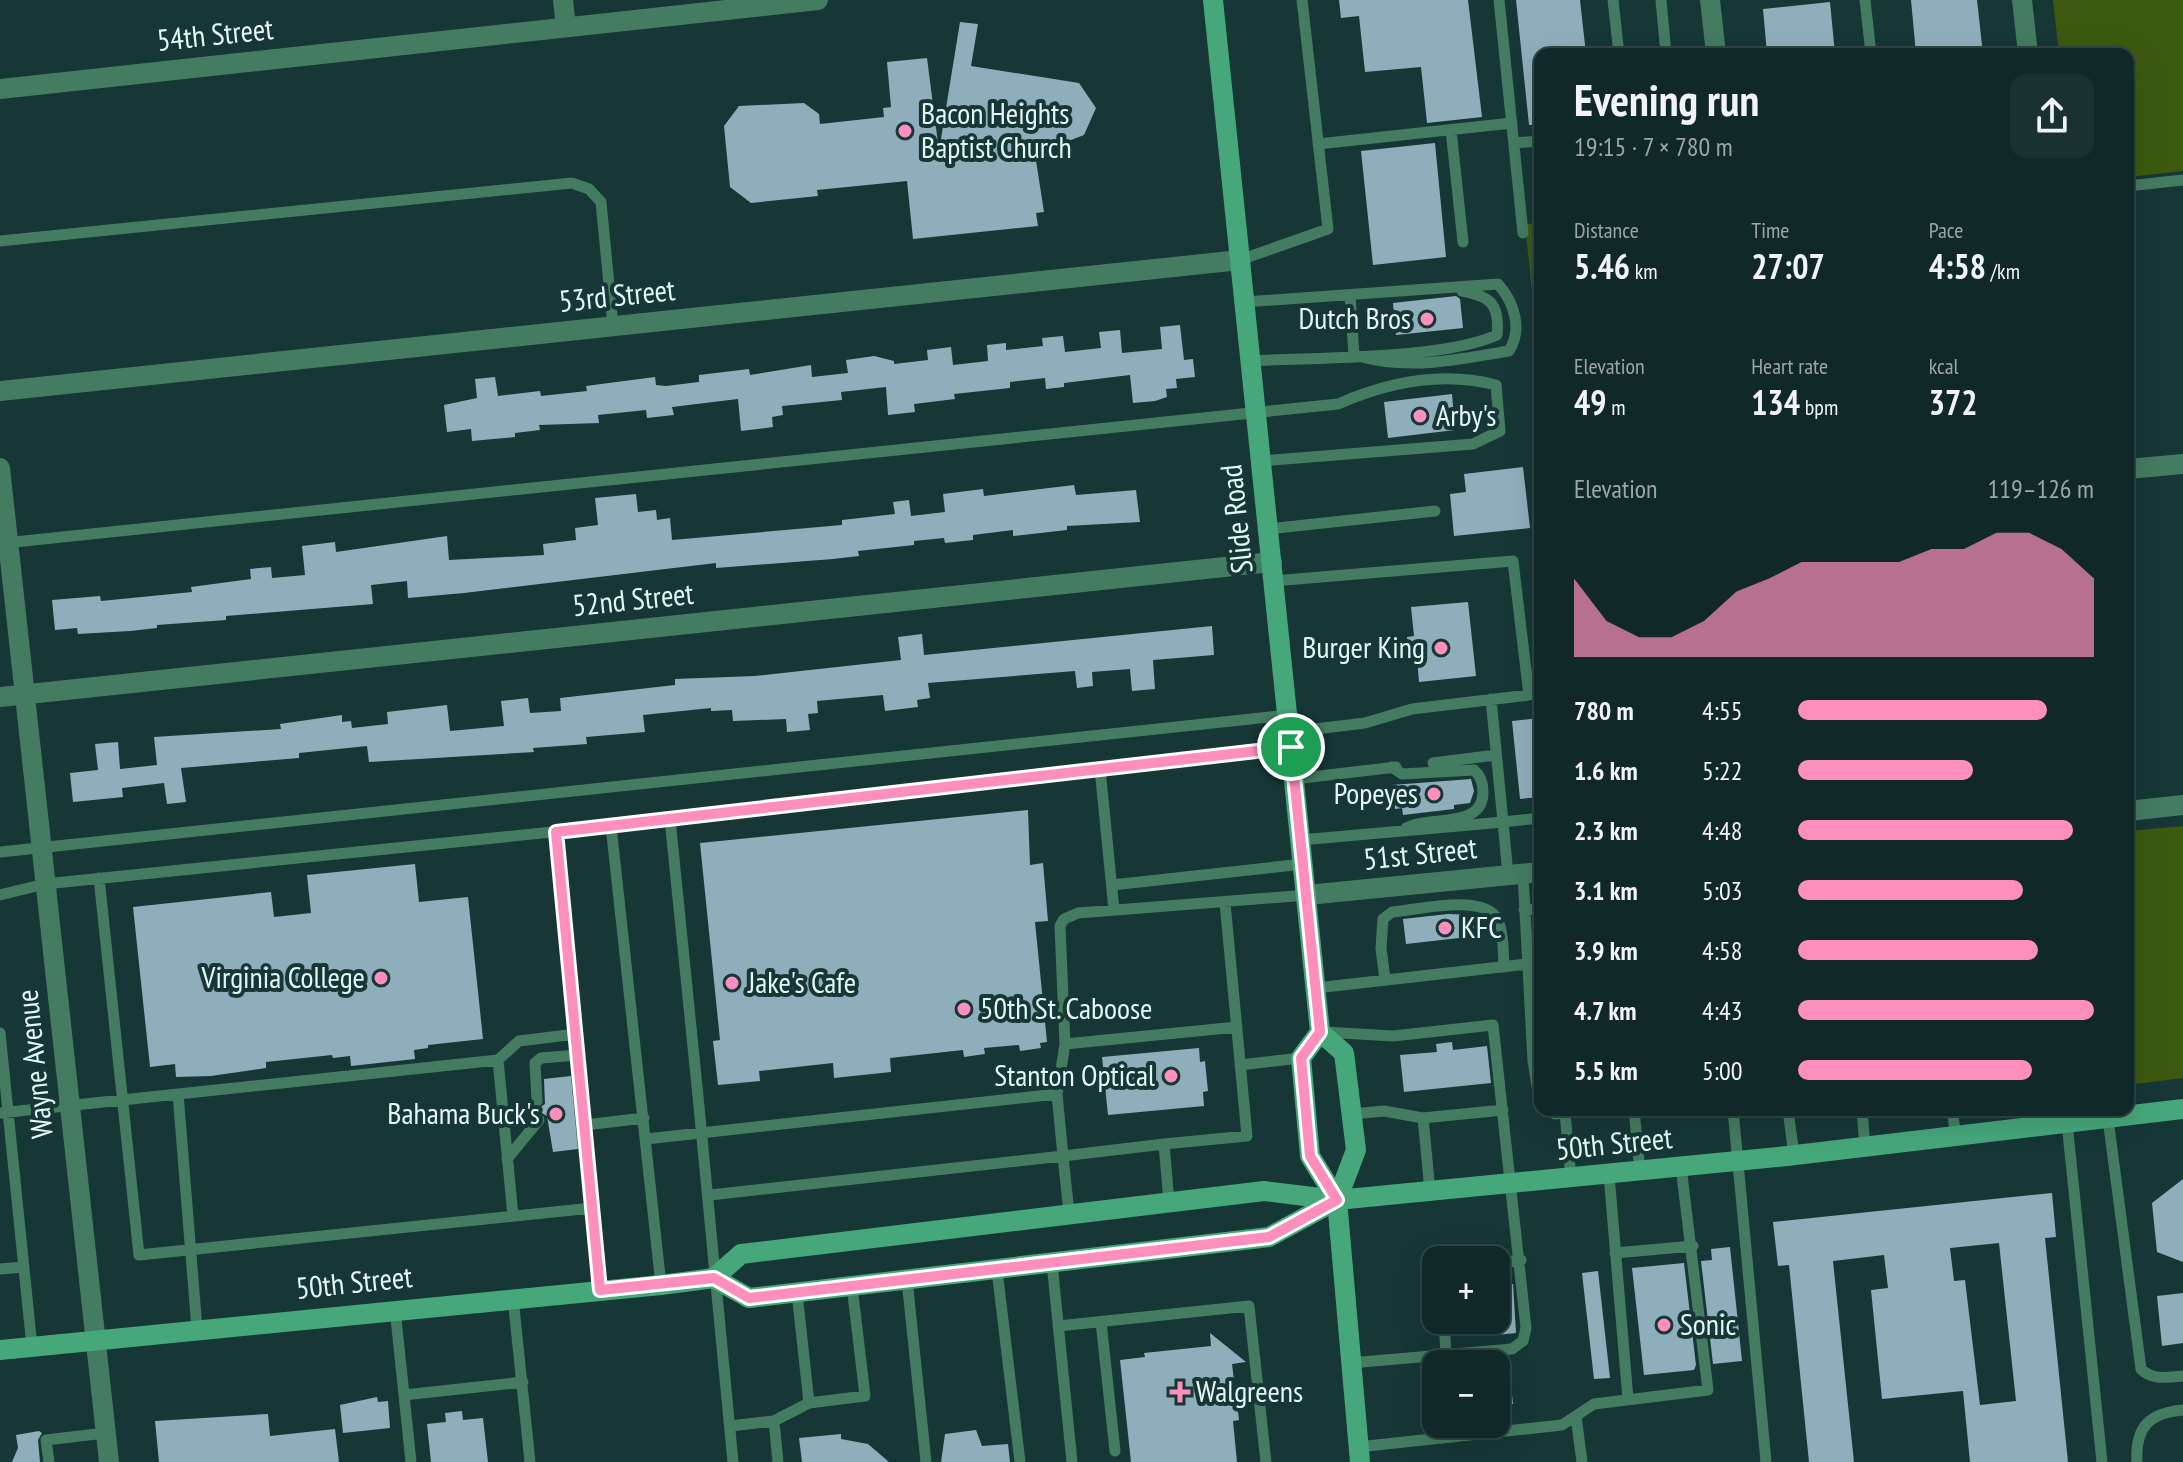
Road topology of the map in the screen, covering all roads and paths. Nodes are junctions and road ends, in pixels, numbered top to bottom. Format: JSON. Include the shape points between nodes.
{"nodes":[{"id":1,"x":563,"y":0,"type":"edge"},
{"id":2,"x":818,"y":0,"type":"edge"},
{"id":3,"x":1302,"y":0,"type":"edge"},
{"id":4,"x":1499,"y":0,"type":"edge"},
{"id":5,"x":1613,"y":0,"type":"edge"},
{"id":6,"x":1661,"y":0,"type":"edge"},
{"id":7,"x":1710,"y":0,"type":"edge"},
{"id":8,"x":1865,"y":0,"type":"edge"},
{"id":9,"x":2022,"y":0,"type":"edge"},
{"id":10,"x":1216,"y":1,"type":"edge"},
{"id":11,"x":566,"y":27,"type":"junction"},
{"id":12,"x":1618,"y":48,"type":"edge"},
{"id":13,"x":1665,"y":48,"type":"edge"},
{"id":14,"x":1715,"y":48,"type":"edge"},
{"id":15,"x":1870,"y":48,"type":"edge"},
{"id":16,"x":2027,"y":48,"type":"edge"},
{"id":17,"x":0,"y":89,"type":"edge"},
{"id":18,"x":1512,"y":123,"type":"junction"},
{"id":19,"x":1451,"y":130,"type":"junction"},
{"id":20,"x":1534,"y":141,"type":"edge"},
{"id":21,"x":1514,"y":143,"type":"junction"},
{"id":22,"x":1318,"y":144,"type":"junction"},
{"id":23,"x":2183,"y":180,"type":"edge"},
{"id":24,"x":2134,"y":185,"type":"edge"},
{"id":25,"x":1523,"y":233,"type":"dead end"},
{"id":26,"x":0,"y":241,"type":"edge"},
{"id":27,"x":1463,"y":242,"type":"dead end"},
{"id":28,"x":1240,"y":260,"type":"junction"},
{"id":29,"x":1372,"y":293,"type":"junction"},
{"id":30,"x":1350,"y":295,"type":"junction"},
{"id":31,"x":1244,"y":302,"type":"junction"},
{"id":32,"x":613,"y":326,"type":"junction"},
{"id":33,"x":1354,"y":355,"type":"junction"},
{"id":34,"x":1250,"y":361,"type":"junction"},
{"id":35,"x":0,"y":391,"type":"edge"},
{"id":36,"x":1255,"y":412,"type":"junction"},
{"id":37,"x":1260,"y":461,"type":"junction"},
{"id":38,"x":2183,"y":464,"type":"edge"},
{"id":39,"x":0,"y":468,"type":"edge"},
{"id":40,"x":2134,"y":468,"type":"edge"},
{"id":41,"x":1435,"y":511,"type":"dead end"},
{"id":42,"x":1268,"y":529,"type":"junction"},
{"id":43,"x":4,"y":543,"type":"edge"},
{"id":44,"x":1272,"y":572,"type":"junction"},
{"id":45,"x":23,"y":695,"type":"junction"},
{"id":46,"x":0,"y":697,"type":"edge"},
{"id":47,"x":1491,"y":699,"type":"junction"},
{"id":48,"x":1289,"y":731,"type":"junction"},
{"id":49,"x":1496,"y":755,"type":"junction"},
{"id":50,"x":1392,"y":767,"type":"junction"},
{"id":51,"x":1100,"y":769,"type":"junction"},
{"id":52,"x":1294,"y":779,"type":"junction"},
{"id":53,"x":2183,"y":805,"type":"edge"},
{"id":54,"x":2134,"y":810,"type":"edge"},
{"id":55,"x":670,"y":819,"type":"junction"},
{"id":56,"x":1534,"y":819,"type":"edge"},
{"id":57,"x":1503,"y":822,"type":"junction"},
{"id":58,"x":611,"y":826,"type":"junction"},
{"id":59,"x":556,"y":832,"type":"junction"},
{"id":60,"x":1398,"y":832,"type":"junction"},
{"id":61,"x":1301,"y":840,"type":"junction"},
{"id":62,"x":40,"y":848,"type":"junction"},
{"id":63,"x":0,"y":852,"type":"edge"},
{"id":64,"x":1303,"y":864,"type":"junction"},
{"id":65,"x":1524,"y":874,"type":"edge"},
{"id":66,"x":99,"y":878,"type":"junction"},
{"id":67,"x":45,"y":884,"type":"junction"},
{"id":68,"x":1112,"y":885,"type":"junction"},
{"id":69,"x":0,"y":895,"type":"edge"},
{"id":70,"x":1307,"y":895,"type":"junction"},
{"id":71,"x":1225,"y":903,"type":"junction"},
{"id":72,"x":1534,"y":909,"type":"edge"},
{"id":73,"x":1114,"y":910,"type":"junction"},
{"id":74,"x":1524,"y":910,"type":"junction"},
{"id":75,"x":1527,"y":964,"type":"junction"},
{"id":76,"x":1504,"y":967,"type":"junction"},
{"id":77,"x":1385,"y":980,"type":"junction"},
{"id":78,"x":1316,"y":988,"type":"junction"},
{"id":79,"x":1534,"y":1021,"type":"edge"},
{"id":80,"x":1237,"y":1027,"type":"junction"},
{"id":81,"x":1320,"y":1032,"type":"junction"},
{"id":82,"x":0,"y":1033,"type":"edge"},
{"id":83,"x":576,"y":1034,"type":"junction"},
{"id":84,"x":1065,"y":1044,"type":"junction"},
{"id":85,"x":578,"y":1055,"type":"junction"},
{"id":86,"x":1301,"y":1058,"type":"junction"},
{"id":87,"x":498,"y":1060,"type":"junction"},
{"id":88,"x":1240,"y":1065,"type":"junction"},
{"id":89,"x":178,"y":1094,"type":"junction"},
{"id":90,"x":1057,"y":1094,"type":"junction"},
{"id":91,"x":123,"y":1100,"type":"junction"},
{"id":92,"x":537,"y":1101,"type":"dead end"},
{"id":93,"x":70,"y":1106,"type":"junction"},
{"id":94,"x":2183,"y":1109,"type":"edge"},
{"id":95,"x":1503,"y":1110,"type":"junction"},
{"id":96,"x":3,"y":1113,"type":"edge"},
{"id":97,"x":1352,"y":1114,"type":"junction"},
{"id":98,"x":1565,"y":1116,"type":"edge"},
{"id":99,"x":1635,"y":1116,"type":"edge"},
{"id":100,"x":1733,"y":1116,"type":"edge"},
{"id":101,"x":1789,"y":1116,"type":"edge"},
{"id":102,"x":1862,"y":1116,"type":"edge"},
{"id":103,"x":1953,"y":1116,"type":"edge"},
{"id":104,"x":2130,"y":1116,"type":"edge"},
{"id":105,"x":2134,"y":1116,"type":"edge"},
{"id":106,"x":644,"y":1118,"type":"junction"},
{"id":107,"x":1423,"y":1118,"type":"junction"},
{"id":108,"x":2056,"y":1119,"type":"edge"},
{"id":109,"x":2108,"y":1119,"type":"junction"},
{"id":110,"x":539,"y":1120,"type":"dead end"},
{"id":111,"x":585,"y":1125,"type":"junction"},
{"id":112,"x":703,"y":1133,"type":"junction"},
{"id":113,"x":1956,"y":1136,"type":"junction"},
{"id":114,"x":646,"y":1139,"type":"junction"},
{"id":115,"x":1164,"y":1144,"type":"junction"},
{"id":116,"x":1865,"y":1147,"type":"junction"},
{"id":117,"x":1794,"y":1155,"type":"junction"},
{"id":118,"x":1063,"y":1156,"type":"junction"},
{"id":119,"x":507,"y":1159,"type":"junction"},
{"id":120,"x":1736,"y":1162,"type":"junction"},
{"id":121,"x":1681,"y":1167,"type":"junction"},
{"id":122,"x":1640,"y":1171,"type":"junction"},
{"id":123,"x":1609,"y":1175,"type":"junction"},
{"id":124,"x":1571,"y":1178,"type":"junction"},
{"id":125,"x":1512,"y":1184,"type":"junction"},
{"id":126,"x":1430,"y":1191,"type":"junction"},
{"id":127,"x":710,"y":1195,"type":"junction"},
{"id":128,"x":1337,"y":1200,"type":"junction"},
{"id":129,"x":1169,"y":1202,"type":"junction"},
{"id":130,"x":592,"y":1208,"type":"junction"},
{"id":131,"x":1069,"y":1213,"type":"junction"},
{"id":132,"x":513,"y":1216,"type":"junction"},
{"id":133,"x":1693,"y":1246,"type":"junction"},
{"id":134,"x":192,"y":1251,"type":"junction"},
{"id":135,"x":1615,"y":1253,"type":"junction"},
{"id":136,"x":1521,"y":1260,"type":"junction"},
{"id":137,"x":1510,"y":1261,"type":"edge"},
{"id":138,"x":1052,"y":1263,"type":"junction"},
{"id":139,"x":24,"y":1267,"type":"junction"},
{"id":140,"x":0,"y":1269,"type":"edge"},
{"id":141,"x":997,"y":1270,"type":"junction"},
{"id":142,"x":714,"y":1278,"type":"junction"},
{"id":143,"x":907,"y":1280,"type":"junction"},
{"id":144,"x":661,"y":1285,"type":"junction"},
{"id":145,"x":852,"y":1286,"type":"junction"},
{"id":146,"x":600,"y":1290,"type":"junction"},
{"id":147,"x":797,"y":1293,"type":"junction"},
{"id":148,"x":513,"y":1297,"type":"junction"},
{"id":149,"x":395,"y":1309,"type":"junction"},
{"id":150,"x":1101,"y":1322,"type":"junction"},
{"id":151,"x":1058,"y":1326,"type":"junction"},
{"id":152,"x":197,"y":1329,"type":"junction"},
{"id":153,"x":95,"y":1340,"type":"junction"},
{"id":154,"x":32,"y":1347,"type":"junction"},
{"id":155,"x":0,"y":1350,"type":"edge"},
{"id":156,"x":1499,"y":1350,"type":"edge"},
{"id":157,"x":1422,"y":1356,"type":"edge"},
{"id":158,"x":1350,"y":1363,"type":"junction"},
{"id":159,"x":2183,"y":1376,"type":"edge"},
{"id":160,"x":523,"y":1382,"type":"junction"},
{"id":161,"x":404,"y":1395,"type":"junction"},
{"id":162,"x":1628,"y":1399,"type":"junction"},
{"id":163,"x":809,"y":1403,"type":"junction"},
{"id":164,"x":2183,"y":1410,"type":"edge"},
{"id":165,"x":1576,"y":1416,"type":"junction"},
{"id":166,"x":774,"y":1421,"type":"junction"},
{"id":167,"x":730,"y":1426,"type":"junction"},
{"id":168,"x":105,"y":1433,"type":"junction"},
{"id":169,"x":1115,"y":1451,"type":"dead end"},
{"id":170,"x":1359,"y":1454,"type":"edge"},
{"id":171,"x":49,"y":1462,"type":"edge"},
{"id":172,"x":109,"y":1462,"type":"edge"},
{"id":173,"x":411,"y":1462,"type":"edge"},
{"id":174,"x":530,"y":1462,"type":"edge"},
{"id":175,"x":733,"y":1462,"type":"edge"},
{"id":176,"x":778,"y":1462,"type":"edge"},
{"id":177,"x":926,"y":1462,"type":"edge"},
{"id":178,"x":1020,"y":1462,"type":"edge"},
{"id":179,"x":1072,"y":1462,"type":"edge"},
{"id":180,"x":1266,"y":1462,"type":"edge"},
{"id":181,"x":1582,"y":1462,"type":"edge"},
{"id":182,"x":1766,"y":1462,"type":"edge"},
{"id":183,"x":2102,"y":1462,"type":"edge"},
{"id":184,"x":2137,"y":1462,"type":"edge"}],
"edges":[{"from":1,"to":11,"type":"street"},
{"from":2,"to":11,"type":"street","name":"54th Street"},
{"from":3,"to":22,"type":"lane"},
{"from":4,"to":18,"type":"lane"},
{"from":5,"to":12,"type":"lane"},
{"from":6,"to":13,"type":"lane"},
{"from":7,"to":14,"type":"street"},
{"from":8,"to":15,"type":"lane"},
{"from":9,"to":16,"type":"street"},
{"from":10,"to":28,"type":"main road","name":"Slide Road"},
{"from":11,"to":17,"type":"street","name":"54th Street"},
{"from":18,"to":19,"type":"lane"},
{"from":18,"to":21,"type":"lane"},
{"from":19,"to":22,"type":"lane"},
{"from":19,"to":27,"type":"lane"},
{"from":20,"to":21,"type":"lane"},
{"from":21,"to":25,"type":"lane"},
{"from":22,"to":28,"type":"lane","via":[[1328,229]]},
{"from":23,"to":24,"type":"lane"},
{"from":26,"to":32,"type":"lane","via":[[572,183],[589,189],[601,202]]},
{"from":28,"to":31,"type":"main road","name":"Slide Road"},
{"from":28,"to":32,"type":"street","name":"53rd Street"},
{"from":29,"to":30,"type":"lane"},
{"from":29,"to":33,"type":"lane","via":[[1378,298],[1462,291],[1484,295],[1494,302],[1499,316],[1497,335],[1428,351]]},
{"from":29,"to":33,"type":"lane","via":[[1498,284],[1516,318],[1516,341],[1509,351],[1428,364],[1385,364]]},
{"from":30,"to":31,"type":"lane"},
{"from":30,"to":33,"type":"lane"},
{"from":31,"to":34,"type":"main road","name":"Slide Road"},
{"from":32,"to":35,"type":"street","name":"53rd Street"},
{"from":33,"to":34,"type":"lane"},
{"from":34,"to":36,"type":"main road","name":"Slide Road"},
{"from":36,"to":37,"type":"main road","name":"Slide Road"},
{"from":36,"to":37,"type":"lane","via":[[1338,404],[1381,385],[1466,377],[1496,385],[1500,431],[1473,444]]},
{"from":36,"to":43,"type":"lane"},
{"from":37,"to":42,"type":"main road","name":"Slide Road"},
{"from":38,"to":40,"type":"street"},
{"from":39,"to":43,"type":"street","name":"Wayne Avenue"},
{"from":41,"to":42,"type":"lane"},
{"from":42,"to":44,"type":"main road","name":"Slide Road"},
{"from":43,"to":45,"type":"street","name":"Wayne Avenue"},
{"from":44,"to":45,"type":"street","name":"52nd Street"},
{"from":44,"to":47,"type":"lane","via":[[1513,561],[1529,695]]},
{"from":44,"to":48,"type":"main road","name":"Slide Road"},
{"from":45,"to":46,"type":"street","name":"52nd Street"},
{"from":45,"to":62,"type":"street","name":"Wayne Avenue"},
{"from":47,"to":48,"type":"lane"},
{"from":47,"to":49,"type":"lane"},
{"from":48,"to":51,"type":"lane"},
{"from":48,"to":52,"type":"main road","name":"Slide Road"},
{"from":48,"to":62,"type":"lane"},
{"from":49,"to":50,"type":"lane"},
{"from":49,"to":57,"type":"lane"},
{"from":50,"to":52,"type":"lane"},
{"from":50,"to":60,"type":"lane","via":[[1402,774],[1474,770],[1483,792],[1477,812],[1467,817],[1417,822]]},
{"from":51,"to":55,"type":"lane"},
{"from":51,"to":68,"type":"lane"},
{"from":52,"to":61,"type":"main road","name":"Slide Road"},
{"from":53,"to":54,"type":"street"},
{"from":55,"to":58,"type":"lane"},
{"from":55,"to":112,"type":"lane"},
{"from":56,"to":57,"type":"lane"},
{"from":57,"to":60,"type":"lane"},
{"from":57,"to":65,"type":"lane"},
{"from":58,"to":59,"type":"lane"},
{"from":58,"to":106,"type":"lane"},
{"from":59,"to":66,"type":"lane"},
{"from":59,"to":83,"type":"lane"},
{"from":60,"to":61,"type":"lane"},
{"from":61,"to":64,"type":"main road","name":"Slide Road"},
{"from":62,"to":63,"type":"lane"},
{"from":62,"to":67,"type":"street","name":"Wayne Avenue"},
{"from":64,"to":68,"type":"lane"},
{"from":64,"to":70,"type":"main road","name":"Slide Road"},
{"from":65,"to":70,"type":"street","name":"51st Street"},
{"from":65,"to":74,"type":"lane"},
{"from":66,"to":67,"type":"lane"},
{"from":66,"to":91,"type":"lane"},
{"from":67,"to":69,"type":"lane"},
{"from":67,"to":93,"type":"street","name":"Wayne Avenue"},
{"from":68,"to":73,"type":"lane"},
{"from":70,"to":71,"type":"lane"},
{"from":70,"to":78,"type":"main road","name":"Slide Road"},
{"from":71,"to":73,"type":"lane"},
{"from":71,"to":80,"type":"lane"},
{"from":72,"to":74,"type":"lane"},
{"from":73,"to":84,"type":"lane","via":[[1078,913],[1060,926]]},
{"from":74,"to":75,"type":"lane"},
{"from":75,"to":76,"type":"lane"},
{"from":75,"to":79,"type":"lane"},
{"from":76,"to":77,"type":"lane"},
{"from":76,"to":77,"type":"lane","via":[[1499,925],[1480,906],[1392,912],[1383,919],[1381,934]]},
{"from":77,"to":78,"type":"lane"},
{"from":78,"to":81,"type":"main road","name":"Slide Road"},
{"from":80,"to":84,"type":"lane"},
{"from":80,"to":88,"type":"lane"},
{"from":81,"to":86,"type":"main road"},
{"from":81,"to":95,"type":"lane","via":[[1393,1036],[1493,1025]]},
{"from":81,"to":97,"type":"main road","via":[[1344,1053]]},
{"from":82,"to":96,"type":"lane"},
{"from":83,"to":85,"type":"lane"},
{"from":83,"to":87,"type":"lane","via":[[519,1041]]},
{"from":84,"to":90,"type":"lane"},
{"from":85,"to":92,"type":"lane","via":[[535,1063]]},
{"from":85,"to":111,"type":"lane"},
{"from":86,"to":88,"type":"lane"},
{"from":86,"to":128,"type":"main road","via":[[1310,1156]]},
{"from":87,"to":89,"type":"lane"},
{"from":87,"to":119,"type":"lane"},
{"from":88,"to":115,"type":"lane","via":[[1247,1136]]},
{"from":89,"to":91,"type":"lane"},
{"from":89,"to":134,"type":"lane"},
{"from":90,"to":112,"type":"lane"},
{"from":90,"to":118,"type":"lane"},
{"from":91,"to":93,"type":"lane"},
{"from":91,"to":134,"type":"lane","via":[[139,1255]]},
{"from":93,"to":96,"type":"lane"},
{"from":93,"to":153,"type":"street","name":"Wayne Avenue"},
{"from":94,"to":105,"type":"main road","name":"50th Street"},
{"from":95,"to":107,"type":"lane"},
{"from":95,"to":125,"type":"lane"},
{"from":96,"to":139,"type":"lane"},
{"from":97,"to":107,"type":"lane","via":[[1384,1111]]},
{"from":97,"to":128,"type":"main road","via":[[1356,1150]]},
{"from":98,"to":124,"type":"lane"},
{"from":99,"to":122,"type":"lane"},
{"from":100,"to":120,"type":"lane"},
{"from":101,"to":117,"type":"lane"},
{"from":102,"to":116,"type":"lane"},
{"from":103,"to":113,"type":"lane"},
{"from":104,"to":109,"type":"main road","name":"50th Street"},
{"from":106,"to":111,"type":"lane"},
{"from":106,"to":114,"type":"lane"},
{"from":107,"to":126,"type":"lane"},
{"from":108,"to":109,"type":"main road","name":"50th Street"},
{"from":108,"to":113,"type":"main road","name":"50th Street"},
{"from":108,"to":183,"type":"lane","via":[[2075,1193]]},
{"from":109,"to":159,"type":"lane","via":[[2141,1369],[2148,1376]]},
{"from":110,"to":119,"type":"lane"},
{"from":111,"to":130,"type":"lane"},
{"from":112,"to":114,"type":"lane"},
{"from":112,"to":127,"type":"lane"},
{"from":113,"to":116,"type":"main road","name":"50th Street"},
{"from":114,"to":144,"type":"lane"},
{"from":115,"to":118,"type":"lane"},
{"from":115,"to":129,"type":"lane"},
{"from":116,"to":117,"type":"main road","name":"50th Street"},
{"from":117,"to":120,"type":"main road","name":"50th Street"},
{"from":118,"to":127,"type":"lane"},
{"from":118,"to":131,"type":"lane"},
{"from":119,"to":132,"type":"lane"},
{"from":120,"to":121,"type":"main road","name":"50th Street"},
{"from":120,"to":182,"type":"lane"},
{"from":121,"to":122,"type":"main road","name":"50th Street"},
{"from":121,"to":133,"type":"lane"},
{"from":122,"to":123,"type":"main road","name":"50th Street"},
{"from":123,"to":124,"type":"main road","name":"50th Street"},
{"from":123,"to":135,"type":"lane"},
{"from":124,"to":125,"type":"main road","name":"50th Street"},
{"from":125,"to":126,"type":"main road","name":"50th Street"},
{"from":125,"to":136,"type":"lane"},
{"from":126,"to":128,"type":"main road","name":"50th Street"},
{"from":127,"to":142,"type":"lane"},
{"from":128,"to":129,"type":"main road","name":"50th Street","via":[[1264,1191]]},
{"from":128,"to":138,"type":"main road","name":"50th Street","via":[[1269,1237]]},
{"from":128,"to":158,"type":"main road"},
{"from":129,"to":131,"type":"main road","name":"50th Street"},
{"from":130,"to":132,"type":"lane"},
{"from":130,"to":146,"type":"lane"},
{"from":131,"to":142,"type":"main road","name":"50th Street","via":[[741,1254]]},
{"from":132,"to":134,"type":"lane"},
{"from":133,"to":135,"type":"lane"},
{"from":133,"to":162,"type":"lane","via":[[1708,1390]]},
{"from":134,"to":152,"type":"lane"},
{"from":135,"to":162,"type":"lane"},
{"from":136,"to":137,"type":"lane"},
{"from":136,"to":156,"type":"lane","via":[[1523,1341]]},
{"from":138,"to":141,"type":"main road","name":"50th Street"},
{"from":138,"to":151,"type":"lane"},
{"from":139,"to":140,"type":"lane"},
{"from":139,"to":154,"type":"lane"},
{"from":141,"to":143,"type":"main road","name":"50th Street"},
{"from":141,"to":178,"type":"lane"},
{"from":142,"to":144,"type":"main road","name":"50th Street"},
{"from":142,"to":147,"type":"main road","name":"50th Street","via":[[749,1298]]},
{"from":142,"to":167,"type":"lane"},
{"from":143,"to":145,"type":"main road","name":"50th Street"},
{"from":143,"to":177,"type":"lane"},
{"from":144,"to":146,"type":"main road","name":"50th Street"},
{"from":145,"to":147,"type":"main road","name":"50th Street"},
{"from":145,"to":163,"type":"lane","via":[[865,1396]]},
{"from":146,"to":148,"type":"main road","name":"50th Street"},
{"from":147,"to":163,"type":"lane"},
{"from":148,"to":149,"type":"main road","name":"50th Street"},
{"from":148,"to":160,"type":"lane"},
{"from":149,"to":152,"type":"main road","name":"50th Street"},
{"from":149,"to":161,"type":"lane"},
{"from":150,"to":151,"type":"lane"},
{"from":150,"to":169,"type":"lane"},
{"from":150,"to":180,"type":"lane","via":[[1249,1306]]},
{"from":151,"to":179,"type":"lane"},
{"from":152,"to":153,"type":"main road","name":"50th Street"},
{"from":153,"to":154,"type":"main road","name":"50th Street"},
{"from":153,"to":168,"type":"street","name":"Wayne Avenue"},
{"from":154,"to":155,"type":"main road","name":"50th Street"},
{"from":157,"to":158,"type":"lane"},
{"from":158,"to":170,"type":"main road"},
{"from":160,"to":161,"type":"lane"},
{"from":160,"to":174,"type":"lane"},
{"from":161,"to":173,"type":"lane"},
{"from":162,"to":165,"type":"lane","via":[[1594,1404]]},
{"from":163,"to":166,"type":"lane"},
{"from":164,"to":184,"type":"lane","via":[[2150,1418],[2140,1429]]},
{"from":165,"to":170,"type":"lane","via":[[1562,1425]]},
{"from":165,"to":181,"type":"lane"},
{"from":166,"to":167,"type":"lane"},
{"from":166,"to":176,"type":"lane"},
{"from":167,"to":175,"type":"lane"},
{"from":168,"to":171,"type":"lane","via":[[46,1440]]},
{"from":168,"to":172,"type":"street","name":"Wayne Avenue"}]}
